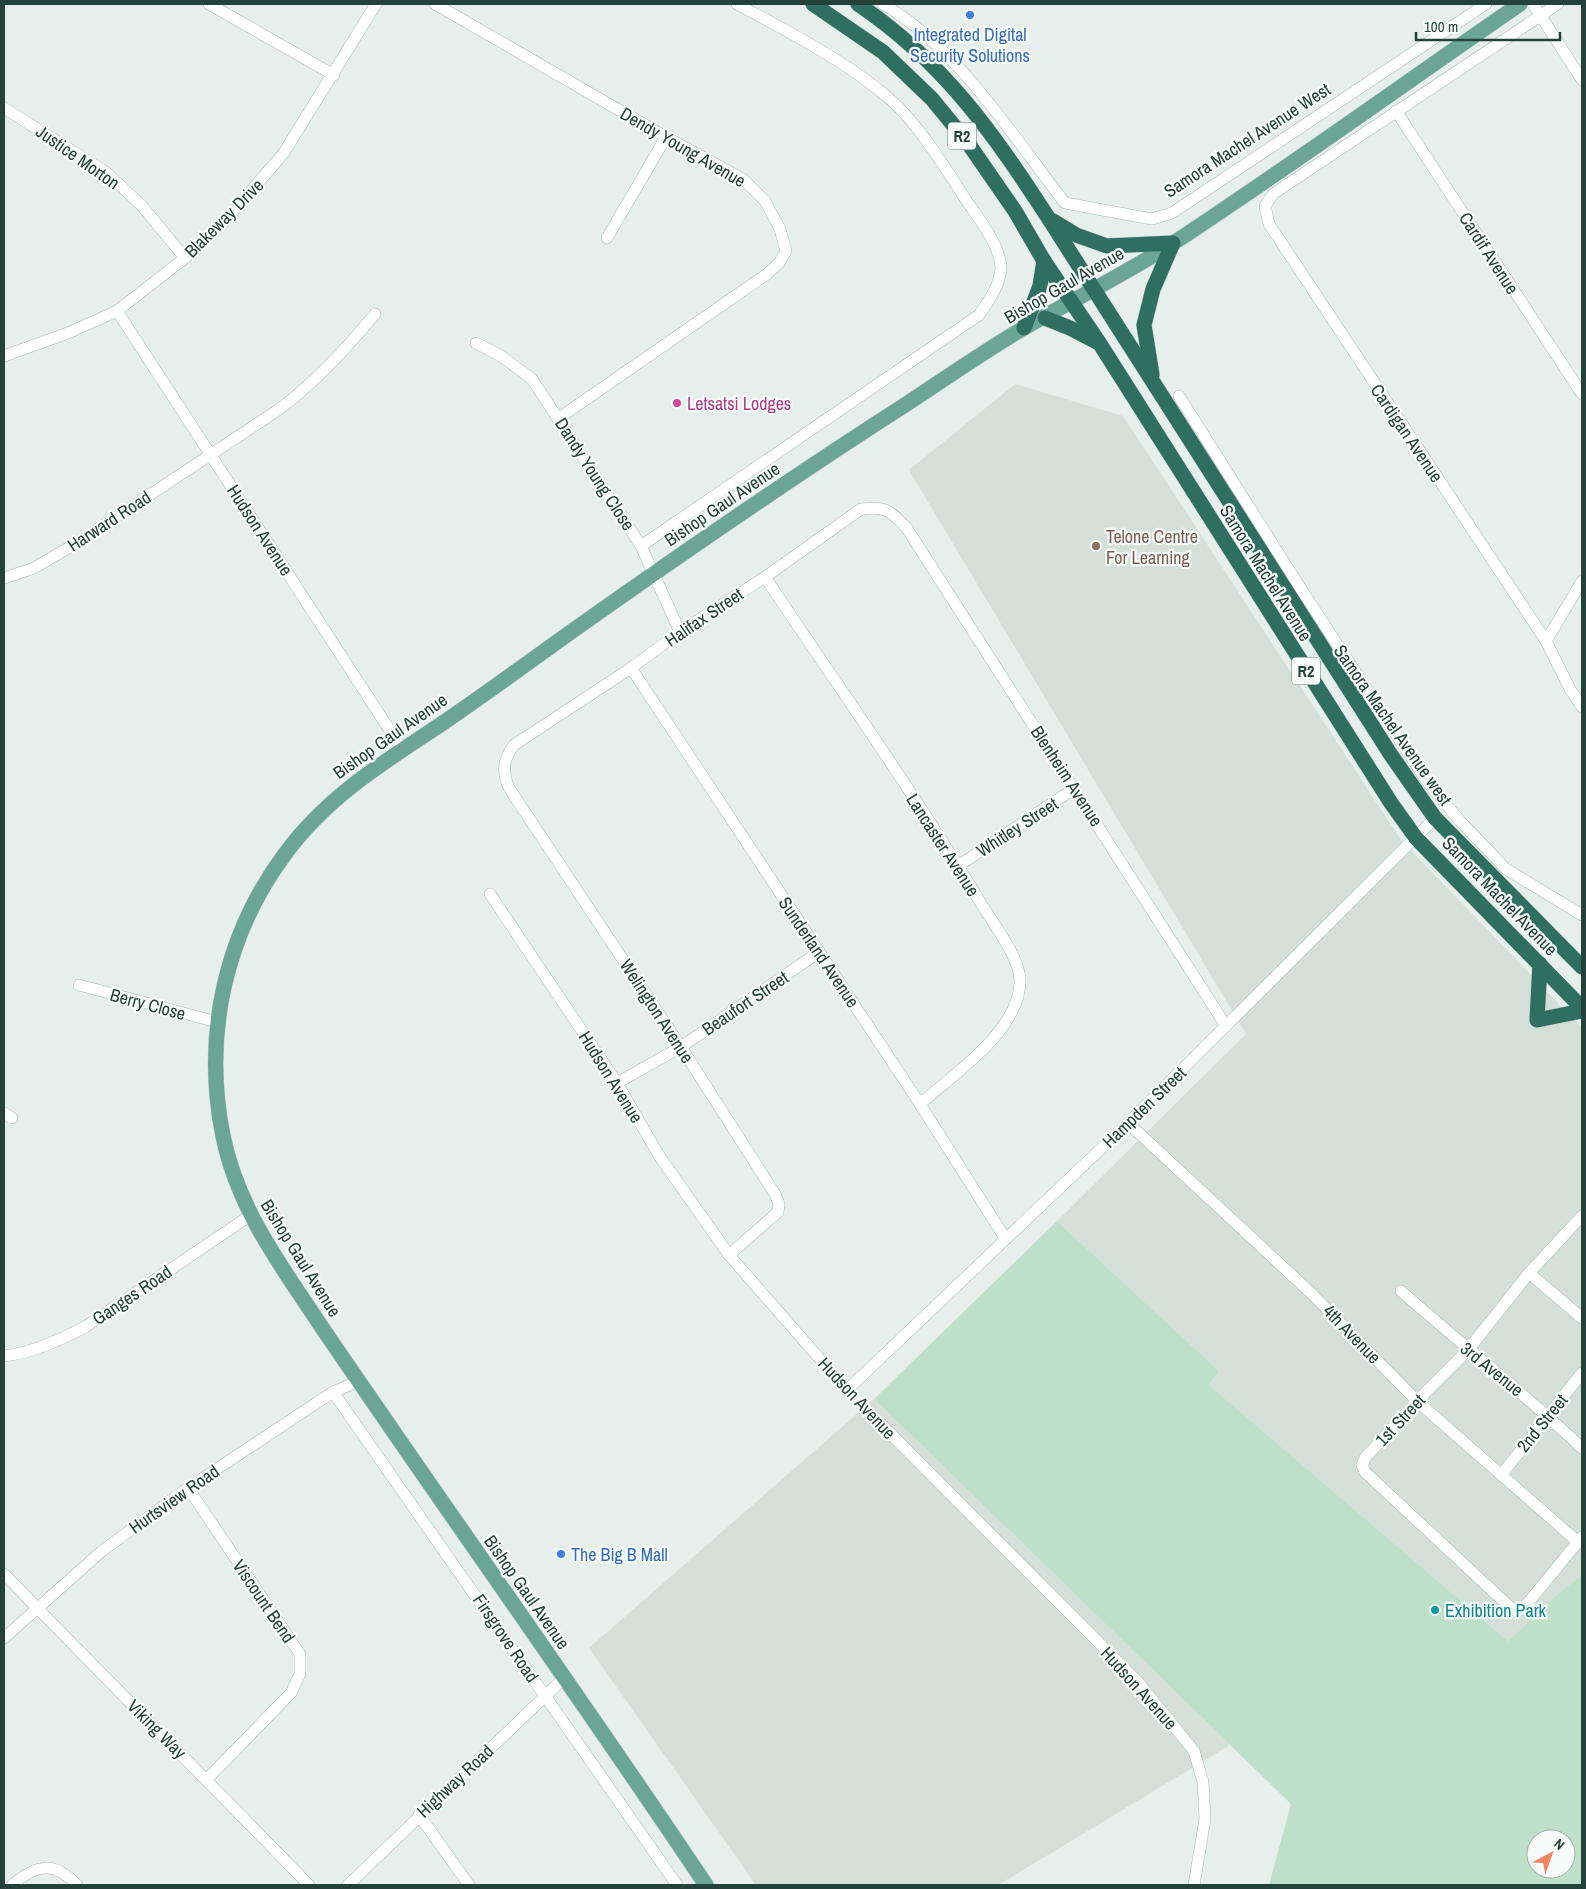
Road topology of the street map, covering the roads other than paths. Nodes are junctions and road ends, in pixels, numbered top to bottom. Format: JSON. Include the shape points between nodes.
{"nodes":[{"id":1,"x":209,"y":4,"type":"edge"},
{"id":2,"x":376,"y":4,"type":"edge"},
{"id":3,"x":434,"y":4,"type":"edge"},
{"id":4,"x":737,"y":4,"type":"edge"},
{"id":5,"x":813,"y":4,"type":"edge"},
{"id":6,"x":858,"y":4,"type":"edge"},
{"id":7,"x":883,"y":4,"type":"edge"},
{"id":8,"x":1486,"y":4,"type":"edge"},
{"id":9,"x":1520,"y":4,"type":"edge"},
{"id":10,"x":1533,"y":4,"type":"edge"},
{"id":11,"x":1558,"y":4,"type":"edge"},
{"id":12,"x":1540,"y":15,"type":"junction"},
{"id":13,"x":334,"y":75,"type":"junction"},
{"id":14,"x":1582,"y":80,"type":"edge"},
{"id":15,"x":4,"y":108,"type":"edge"},
{"id":16,"x":1396,"y":111,"type":"junction"},
{"id":17,"x":666,"y":137,"type":"junction"},
{"id":18,"x":1050,"y":219,"type":"junction"},
{"id":19,"x":606,"y":238,"type":"dead end"},
{"id":20,"x":1173,"y":243,"type":"junction"},
{"id":21,"x":185,"y":258,"type":"junction"},
{"id":22,"x":1044,"y":261,"type":"junction"},
{"id":23,"x":1094,"y":290,"type":"junction"},
{"id":24,"x":1072,"y":302,"type":"junction"},
{"id":25,"x":117,"y":311,"type":"junction"},
{"id":26,"x":375,"y":314,"type":"dead end"},
{"id":27,"x":1045,"y":318,"type":"junction"},
{"id":28,"x":1024,"y":328,"type":"junction"},
{"id":29,"x":476,"y":343,"type":"dead end"},
{"id":30,"x":1100,"y":344,"type":"junction"},
{"id":31,"x":4,"y":356,"type":"edge"},
{"id":32,"x":1152,"y":382,"type":"junction"},
{"id":33,"x":1582,"y":394,"type":"edge"},
{"id":34,"x":1179,"y":396,"type":"dead end"},
{"id":35,"x":559,"y":418,"type":"junction"},
{"id":36,"x":211,"y":455,"type":"junction"},
{"id":37,"x":906,"y":527,"type":"joint"},
{"id":38,"x":641,"y":546,"type":"junction"},
{"id":39,"x":654,"y":573,"type":"junction"},
{"id":40,"x":765,"y":576,"type":"junction"},
{"id":41,"x":4,"y":578,"type":"edge"},
{"id":42,"x":1582,"y":581,"type":"edge"},
{"id":43,"x":680,"y":632,"type":"junction"},
{"id":44,"x":1546,"y":641,"type":"junction"},
{"id":45,"x":631,"y":668,"type":"junction"},
{"id":46,"x":1582,"y":707,"type":"edge"},
{"id":47,"x":402,"y":749,"type":"junction"},
{"id":48,"x":506,"y":756,"type":"joint"},
{"id":49,"x":1075,"y":788,"type":"junction"},
{"id":50,"x":1435,"y":818,"type":"junction"},
{"id":51,"x":1416,"y":838,"type":"junction"},
{"id":52,"x":958,"y":866,"type":"junction"},
{"id":53,"x":490,"y":894,"type":"dead end"},
{"id":54,"x":1582,"y":915,"type":"edge"},
{"id":55,"x":820,"y":952,"type":"junction"},
{"id":56,"x":1540,"y":964,"type":"junction"},
{"id":57,"x":1582,"y":967,"type":"edge"},
{"id":58,"x":78,"y":985,"type":"dead end"},
{"id":59,"x":1582,"y":1010,"type":"edge"},
{"id":60,"x":217,"y":1022,"type":"junction"},
{"id":61,"x":1226,"y":1026,"type":"junction"},
{"id":62,"x":681,"y":1047,"type":"junction"},
{"id":63,"x":617,"y":1083,"type":"junction"},
{"id":64,"x":920,"y":1104,"type":"junction"},
{"id":65,"x":1128,"y":1123,"type":"junction"},
{"id":66,"x":251,"y":1215,"type":"junction"},
{"id":67,"x":1582,"y":1216,"type":"edge"},
{"id":68,"x":1005,"y":1238,"type":"junction"},
{"id":69,"x":729,"y":1255,"type":"junction"},
{"id":70,"x":1529,"y":1273,"type":"junction"},
{"id":71,"x":1401,"y":1291,"type":"dead end"},
{"id":72,"x":1582,"y":1318,"type":"edge"},
{"id":73,"x":1468,"y":1350,"type":"junction"},
{"id":74,"x":4,"y":1356,"type":"edge"},
{"id":75,"x":1582,"y":1373,"type":"edge"},
{"id":76,"x":359,"y":1381,"type":"junction"},
{"id":77,"x":847,"y":1390,"type":"junction"},
{"id":78,"x":333,"y":1392,"type":"junction"},
{"id":79,"x":1417,"y":1401,"type":"junction"},
{"id":80,"x":1548,"y":1415,"type":"junction"},
{"id":81,"x":1582,"y":1448,"type":"edge"},
{"id":82,"x":1502,"y":1474,"type":"junction"},
{"id":83,"x":188,"y":1488,"type":"junction"},
{"id":84,"x":1581,"y":1540,"type":"edge"},
{"id":85,"x":4,"y":1574,"type":"edge"},
{"id":86,"x":37,"y":1608,"type":"junction"},
{"id":87,"x":4,"y":1638,"type":"edge"},
{"id":88,"x":564,"y":1678,"type":"junction"},
{"id":89,"x":545,"y":1696,"type":"junction"},
{"id":90,"x":207,"y":1779,"type":"junction"},
{"id":91,"x":419,"y":1816,"type":"junction"},
{"id":92,"x":12,"y":1885,"type":"edge"},
{"id":93,"x":77,"y":1885,"type":"edge"},
{"id":94,"x":309,"y":1885,"type":"edge"},
{"id":95,"x":348,"y":1885,"type":"edge"},
{"id":96,"x":469,"y":1885,"type":"edge"},
{"id":97,"x":677,"y":1885,"type":"edge"},
{"id":98,"x":706,"y":1885,"type":"edge"},
{"id":99,"x":1194,"y":1885,"type":"edge"}],
"edges":[{"from":1,"to":13,"type":"street"},
{"from":2,"to":13,"type":"street","name":"Blakeway Drive"},
{"from":3,"to":17,"type":"street","name":"Dendy Young Avenue"},
{"from":4,"to":38,"type":"street","name":"Bishop Gaul Avenue","via":[[816,47],[892,101],[936,154],[992,238],[1001,268],[994,292],[979,315]]},
{"from":5,"to":22,"type":"highway","number":"R2","via":[[883,52],[932,99],[996,182]]},
{"from":6,"to":18,"type":"highway","number":"R2","via":[[908,42],[947,79],[994,138]]},
{"from":7,"to":8,"type":"street","name":"Samora Machel Avenue West","via":[[900,14],[958,66],[1065,203],[1152,219],[1172,213]]},
{"from":9,"to":20,"type":"main road","name":"Bishop Gaul Avenue"},
{"from":10,"to":12,"type":"street"},
{"from":11,"to":12,"type":"street"},
{"from":12,"to":14,"type":"street"},
{"from":12,"to":16,"type":"street"},
{"from":13,"to":21,"type":"street","name":"Blakeway Drive","via":[[262,181]]},
{"from":15,"to":21,"type":"street","name":"Justice Morton","via":[[107,173],[142,206]]},
{"from":16,"to":33,"type":"street","name":"Cardif Avenue"},
{"from":16,"to":44,"type":"street","name":"Cardigan Avenue","via":[[1273,194],[1265,206],[1269,224]]},
{"from":17,"to":19,"type":"street"},
{"from":17,"to":35,"type":"street","name":"Dendy Young Avenue","via":[[743,179],[765,201],[780,229],[786,251],[767,274]]},
{"from":18,"to":20,"type":"highway","via":[[1076,235],[1107,246]]},
{"from":18,"to":23,"type":"highway","number":"R2"},
{"from":20,"to":23,"type":"main road","name":"Bishop Gaul Avenue"},
{"from":20,"to":32,"type":"highway","via":[[1153,289],[1144,325]]},
{"from":21,"to":25,"type":"street","name":"Blakeway Drive"},
{"from":22,"to":24,"type":"highway","number":"R2"},
{"from":22,"to":28,"type":"highway","via":[[1040,286]]},
{"from":23,"to":24,"type":"main road","name":"Bishop Gaul Avenue"},
{"from":23,"to":32,"type":"highway","name":"Samora Machel Avenue","number":"R2"},
{"from":24,"to":27,"type":"main road","name":"Bishop Gaul Avenue"},
{"from":24,"to":30,"type":"highway","name":"Samora Machel Avenue","number":"R2"},
{"from":25,"to":31,"type":"street","name":"Blakeway Drive"},
{"from":25,"to":36,"type":"street","name":"Hudson Avenue"},
{"from":26,"to":36,"type":"street","name":"Harward Road","via":[[298,395]]},
{"from":27,"to":28,"type":"main road","name":"Bishop Gaul Avenue"},
{"from":27,"to":30,"type":"highway"},
{"from":28,"to":39,"type":"main road","name":"Bishop Gaul Avenue"},
{"from":29,"to":35,"type":"street","name":"Dandy Young Close","via":[[501,356],[532,379]]},
{"from":30,"to":51,"type":"highway","name":"Samora Machel Avenue","number":"R2","via":[[1318,691]]},
{"from":32,"to":50,"type":"highway","name":"Samora Machel Avenue","number":"R2","via":[[1391,755]]},
{"from":34,"to":54,"type":"street","name":"Samora Machel Avenue west","via":[[1426,780],[1506,869]]},
{"from":35,"to":38,"type":"street","name":"Dandy Young Close"},
{"from":36,"to":41,"type":"street","name":"Harward Road","via":[[34,568]]},
{"from":36,"to":47,"type":"street","name":"Hudson Avenue"},
{"from":37,"to":40,"type":"street","name":"Halifax Street","via":[[893,514],[879,507],[861,509]]},
{"from":37,"to":49,"type":"street","name":"Blenheim Avenue"},
{"from":38,"to":39,"type":"street","name":"Dandy Young Close"},
{"from":39,"to":43,"type":"street","name":"Dandy Young Close"},
{"from":39,"to":47,"type":"main road","name":"Bishop Gaul Avenue"},
{"from":40,"to":43,"type":"street","name":"Halifax Street"},
{"from":40,"to":52,"type":"street","name":"Lancaster Avenue"},
{"from":42,"to":44,"type":"street"},
{"from":43,"to":45,"type":"street","name":"Halifax Street"},
{"from":44,"to":46,"type":"street","name":"Cardigan Avenue"},
{"from":45,"to":48,"type":"street","name":"Halifax Street","via":[[514,745]]},
{"from":45,"to":55,"type":"street","name":"Sunderland Avenue"},
{"from":47,"to":60,"type":"main road","name":"Bishop Gaul Avenue","via":[[335,798],[297,838],[274,870],[237,940],[228,966]]},
{"from":48,"to":62,"type":"street","name":"Welington Avenue","via":[[504,776],[509,788]]},
{"from":49,"to":52,"type":"street","name":"Whitley Street"},
{"from":49,"to":61,"type":"street","name":"Blenheim Avenue"},
{"from":50,"to":51,"type":"street","name":"Hampden Street"},
{"from":50,"to":57,"type":"highway","name":"Samora Machel Avenue","number":"R2"},
{"from":51,"to":56,"type":"highway","name":"Samora Machel Avenue","number":"R2"},
{"from":51,"to":61,"type":"street","name":"Hampden Street"},
{"from":52,"to":64,"type":"street","name":"Lancaster Avenue","via":[[1015,959],[1021,982],[1015,1010],[993,1040]]},
{"from":53,"to":63,"type":"street","name":"Hudson Avenue"},
{"from":55,"to":62,"type":"street","name":"Beaufort Street"},
{"from":55,"to":64,"type":"street","name":"Sunderland Avenue"},
{"from":56,"to":59,"type":"highway","name":"Samora Machel Avenue","number":"R2"},
{"from":56,"to":59,"type":"highway","via":[[1536,1020]]},
{"from":58,"to":60,"type":"street","name":"Berry Close"},
{"from":60,"to":66,"type":"main road","name":"Bishop Gaul Avenue","via":[[217,1091],[224,1138]]},
{"from":61,"to":65,"type":"street","name":"Hampden Street"},
{"from":62,"to":63,"type":"street","name":"Beaufort Street"},
{"from":62,"to":69,"type":"street","name":"Welington Avenue","via":[[779,1204],[772,1219]]},
{"from":63,"to":69,"type":"street","name":"Hudson Avenue","via":[[658,1154]]},
{"from":64,"to":68,"type":"street","name":"Sunderland Avenue"},
{"from":65,"to":68,"type":"street","name":"Hampden Street"},
{"from":65,"to":79,"type":"street","name":"4th Avenue","via":[[1312,1294]]},
{"from":66,"to":74,"type":"street","name":"Ganges Road","via":[[85,1326],[28,1351]]},
{"from":66,"to":76,"type":"main road","name":"Bishop Gaul Avenue","via":[[275,1257]]},
{"from":67,"to":70,"type":"street","name":"1st Street"},
{"from":68,"to":77,"type":"street","name":"Hampden Street"},
{"from":69,"to":77,"type":"street","name":"Hudson Avenue"},
{"from":70,"to":72,"type":"street"},
{"from":70,"to":73,"type":"street","name":"1st Street"},
{"from":71,"to":73,"type":"street","name":"3rd Avenue"},
{"from":73,"to":79,"type":"street","name":"1st Street"},
{"from":73,"to":80,"type":"street","name":"3rd Avenue"},
{"from":75,"to":80,"type":"street","name":"2nd Street"},
{"from":76,"to":78,"type":"street","name":"Hurtsview Road"},
{"from":76,"to":88,"type":"main road","name":"Bishop Gaul Avenue"},
{"from":77,"to":99,"type":"street","name":"Hudson Avenue","via":[[1138,1682],[1194,1751],[1203,1782],[1205,1819]]},
{"from":78,"to":83,"type":"street","name":"Hurtsview Road"},
{"from":78,"to":89,"type":"street","name":"Firsgrove Road"},
{"from":79,"to":82,"type":"street","name":"4th Avenue"},
{"from":79,"to":84,"type":"street","name":"1st Street","via":[[1365,1458],[1362,1466],[1506,1604],[1518,1612]]},
{"from":80,"to":81,"type":"street","name":"3rd Avenue"},
{"from":80,"to":82,"type":"street","name":"2nd Street"},
{"from":82,"to":84,"type":"street","name":"4th Avenue"},
{"from":83,"to":86,"type":"street","name":"Hurtsview Road","via":[[102,1551]]},
{"from":83,"to":90,"type":"street","name":"Viscount Bend","via":[[300,1654],[300,1674],[291,1694]]},
{"from":85,"to":86,"type":"street","name":"Viking Way"},
{"from":86,"to":87,"type":"street","name":"Hurtsview Road"},
{"from":86,"to":90,"type":"street","name":"Viking Way"},
{"from":88,"to":89,"type":"street","name":"Highway Road"},
{"from":88,"to":98,"type":"main road","name":"Bishop Gaul Avenue"},
{"from":89,"to":91,"type":"street","name":"Highway Road"},
{"from":89,"to":97,"type":"street","name":"Firsgrove Road"},
{"from":90,"to":94,"type":"street","name":"Viking Way"},
{"from":91,"to":95,"type":"street","name":"Highway Road"},
{"from":91,"to":96,"type":"street"},
{"from":92,"to":93,"type":"street","via":[[41,1868],[54,1868]]}]}
